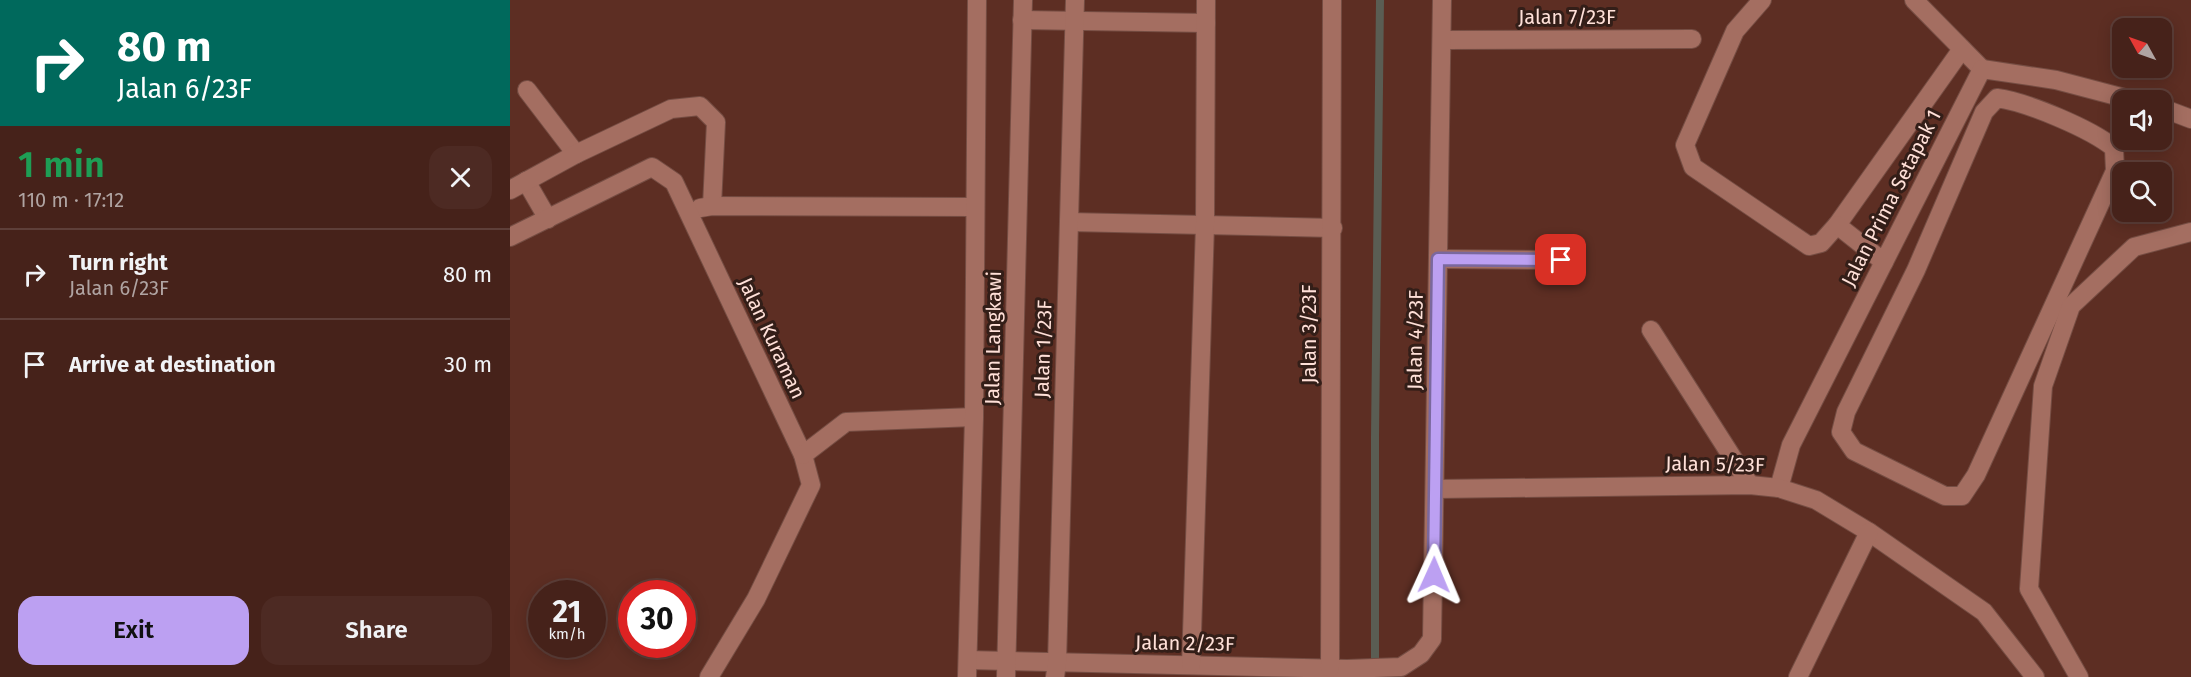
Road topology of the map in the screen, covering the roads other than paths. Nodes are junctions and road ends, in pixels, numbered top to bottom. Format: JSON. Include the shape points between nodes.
{"nodes":[{"id":1,"x":977,"y":0,"type":"edge"},
{"id":2,"x":1023,"y":0,"type":"edge"},
{"id":3,"x":1075,"y":0,"type":"edge"},
{"id":4,"x":1206,"y":0,"type":"edge"},
{"id":5,"x":1332,"y":0,"type":"edge"},
{"id":6,"x":1442,"y":0,"type":"edge"},
{"id":7,"x":1762,"y":0,"type":"edge"},
{"id":8,"x":1914,"y":0,"type":"edge"},
{"id":9,"x":1022,"y":20,"type":"junction"},
{"id":10,"x":1074,"y":21,"type":"junction"},
{"id":11,"x":1206,"y":23,"type":"junction"},
{"id":12,"x":1692,"y":39,"type":"dead end"},
{"id":13,"x":1443,"y":40,"type":"junction"},
{"id":14,"x":1962,"y":49,"type":"junction"},
{"id":15,"x":1982,"y":69,"type":"junction"},
{"id":16,"x":527,"y":90,"type":"dead end"},
{"id":17,"x":2112,"y":95,"type":"edge"},
{"id":18,"x":2172,"y":112,"type":"edge"},
{"id":19,"x":2191,"y":119,"type":"edge"},
{"id":20,"x":576,"y":154,"type":"junction"},
{"id":21,"x":518,"y":186,"type":"edge"},
{"id":22,"x":712,"y":206,"type":"junction"},
{"id":23,"x":974,"y":207,"type":"junction"},
{"id":24,"x":687,"y":210,"type":"junction"},
{"id":25,"x":548,"y":219,"type":"junction"},
{"id":26,"x":1070,"y":222,"type":"junction"},
{"id":27,"x":1205,"y":225,"type":"junction"},
{"id":28,"x":1837,"y":225,"type":"junction"},
{"id":29,"x":1333,"y":228,"type":"junction"},
{"id":30,"x":2191,"y":232,"type":"edge"},
{"id":31,"x":510,"y":237,"type":"edge"},
{"id":32,"x":1438,"y":259,"type":"junction"},
{"id":33,"x":1886,"y":259,"type":"junction"},
{"id":34,"x":1561,"y":260,"type":"dead end"},
{"id":35,"x":1916,"y":270,"type":"junction"},
{"id":36,"x":1651,"y":330,"type":"dead end"},
{"id":37,"x":974,"y":417,"type":"junction"},
{"id":38,"x":803,"y":455,"type":"junction"},
{"id":39,"x":1750,"y":485,"type":"junction"},
{"id":40,"x":1779,"y":488,"type":"junction"},
{"id":41,"x":1436,"y":489,"type":"junction"},
{"id":42,"x":1869,"y":532,"type":"junction"},
{"id":43,"x":1191,"y":665,"type":"junction"},
{"id":44,"x":1401,"y":667,"type":"joint"},
{"id":45,"x":967,"y":669,"type":"edge"},
{"id":46,"x":1007,"y":669,"type":"edge"},
{"id":47,"x":1338,"y":669,"type":"junction"},
{"id":48,"x":1056,"y":670,"type":"edge"},
{"id":49,"x":709,"y":677,"type":"edge"},
{"id":50,"x":1798,"y":677,"type":"edge"},
{"id":51,"x":2035,"y":677,"type":"edge"},
{"id":52,"x":2079,"y":677,"type":"edge"}],
"edges":[{"from":1,"to":23,"type":"street","name":"Jalan Langkawi"},
{"from":2,"to":9,"type":"street","name":"Jalan Langkawi"},
{"from":3,"to":10,"type":"street","name":"Jalan 1/23F"},
{"from":4,"to":11,"type":"street"},
{"from":5,"to":29,"type":"street","name":"Jalan 3/23F"},
{"from":6,"to":13,"type":"street","name":"Jalan 4/23F"},
{"from":7,"to":28,"type":"street","via":[[1735,31],[1685,145],[1693,167],[1809,246],[1821,243]]},
{"from":8,"to":14,"type":"street"},
{"from":9,"to":10,"type":"street"},
{"from":9,"to":46,"type":"street","name":"Jalan Langkawi"},
{"from":10,"to":11,"type":"street"},
{"from":10,"to":26,"type":"street","name":"Jalan 1/23F"},
{"from":11,"to":27,"type":"street"},
{"from":12,"to":13,"type":"street","name":"Jalan 7/23F"},
{"from":13,"to":32,"type":"street","name":"Jalan 4/23F"},
{"from":14,"to":15,"type":"street"},
{"from":14,"to":28,"type":"street"},
{"from":15,"to":17,"type":"street","via":[[2056,80]]},
{"from":15,"to":33,"type":"street","name":"Jalan Prima Setapak 1"},
{"from":16,"to":20,"type":"street"},
{"from":18,"to":19,"type":"street"},
{"from":20,"to":21,"type":"street"},
{"from":20,"to":22,"type":"street","via":[[670,109],[700,106],[716,122]]},
{"from":21,"to":25,"type":"street"},
{"from":22,"to":23,"type":"street"},
{"from":22,"to":24,"type":"street"},
{"from":23,"to":37,"type":"street","name":"Jalan Langkawi"},
{"from":24,"to":25,"type":"street","name":"Jalan Kuraman","via":[[674,182],[652,167]]},
{"from":24,"to":38,"type":"street","name":"Jalan Kuraman"},
{"from":25,"to":31,"type":"street","name":"Jalan Kuraman"},
{"from":26,"to":27,"type":"street"},
{"from":26,"to":48,"type":"street","name":"Jalan 1/23F"},
{"from":27,"to":29,"type":"street"},
{"from":27,"to":43,"type":"street"},
{"from":28,"to":33,"type":"street"},
{"from":29,"to":47,"type":"street","name":"Jalan 3/23F"},
{"from":30,"to":52,"type":"street","via":[[2134,247],[2071,306],[2043,386],[2029,589]]},
{"from":32,"to":34,"type":"street"},
{"from":32,"to":41,"type":"street","name":"Jalan 4/23F"},
{"from":33,"to":35,"type":"street"},
{"from":33,"to":40,"type":"street","name":"Jalan Prima Setapak 1","via":[[1791,445]]},
{"from":35,"to":35,"type":"street","via":[[1846,412],[1841,432],[1854,451],[1946,496],[1962,496],[1976,475],[2115,171],[2114,148],[2100,137],[2015,100],[1996,98],[1984,112]]},
{"from":36,"to":39,"type":"street"},
{"from":37,"to":38,"type":"street","via":[[846,422]]},
{"from":37,"to":45,"type":"street","name":"Jalan Langkawi"},
{"from":38,"to":49,"type":"street","name":"Jalan Kuraman","via":[[811,485],[756,599]]},
{"from":39,"to":40,"type":"street","name":"Jalan 5/23F"},
{"from":39,"to":41,"type":"street","name":"Jalan 5/23F"},
{"from":40,"to":42,"type":"street","name":"Jalan 5/23F","via":[[1816,500]]},
{"from":41,"to":44,"type":"street","name":"Jalan 4/23F","via":[[1432,639],[1421,654]]},
{"from":42,"to":50,"type":"street"},
{"from":42,"to":51,"type":"street","name":"Jalan 5/23F","via":[[1984,612]]},
{"from":43,"to":47,"type":"street","name":"Jalan 2/23F"},
{"from":43,"to":48,"type":"street","name":"Jalan 2/23F"},
{"from":44,"to":47,"type":"street","name":"Jalan 2/23F"},
{"from":45,"to":46,"type":"street","name":"Jalan 2/23F"},
{"from":46,"to":48,"type":"street","name":"Jalan 2/23F"}]}
